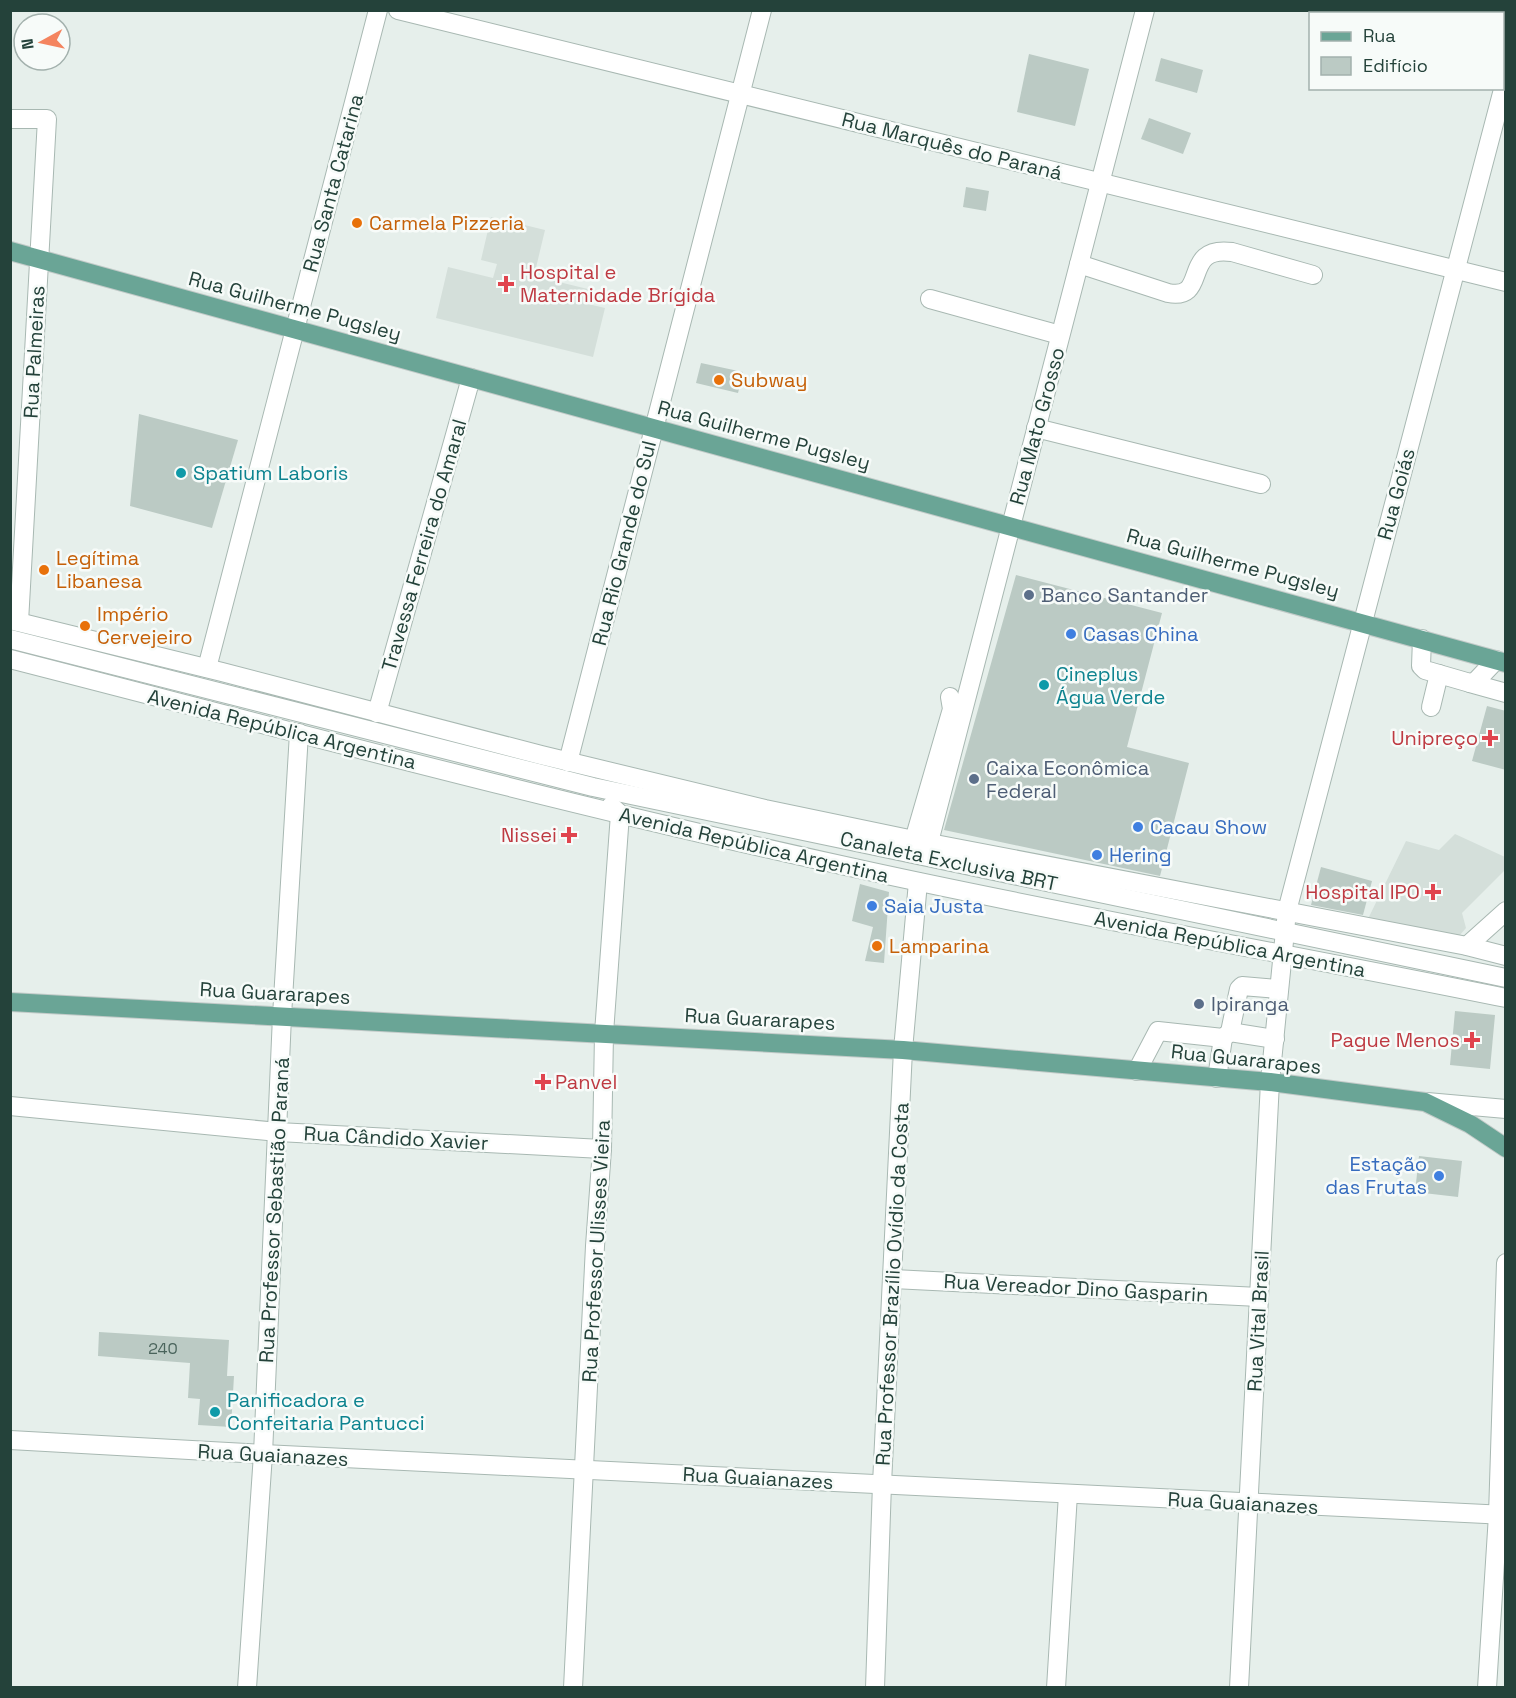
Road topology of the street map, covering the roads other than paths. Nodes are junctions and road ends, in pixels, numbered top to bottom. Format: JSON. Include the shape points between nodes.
{"nodes":[{"id":1,"x":378,"y":10,"type":"edge"},
{"id":2,"x":398,"y":10,"type":"edge"},
{"id":3,"x":762,"y":10,"type":"edge"},
{"id":4,"x":1145,"y":10,"type":"edge"},
{"id":5,"x":1503,"y":90,"type":"edge"},
{"id":6,"x":740,"y":94,"type":"junction"},
{"id":7,"x":10,"y":118,"type":"edge"},
{"id":8,"x":1100,"y":182,"type":"junction"},
{"id":9,"x":10,"y":251,"type":"edge"},
{"id":10,"x":39,"y":258,"type":"junction"},
{"id":11,"x":1079,"y":264,"type":"junction"},
{"id":12,"x":1455,"y":269,"type":"junction"},
{"id":13,"x":1313,"y":275,"type":"dead end"},
{"id":14,"x":1506,"y":282,"type":"edge"},
{"id":15,"x":930,"y":299,"type":"dead end"},
{"id":16,"x":295,"y":330,"type":"junction"},
{"id":17,"x":1060,"y":335,"type":"junction"},
{"id":18,"x":471,"y":378,"type":"junction"},
{"id":19,"x":654,"y":428,"type":"junction"},
{"id":20,"x":1036,"y":428,"type":"junction"},
{"id":21,"x":1261,"y":484,"type":"dead end"},
{"id":22,"x":1011,"y":525,"type":"junction"},
{"id":23,"x":15,"y":621,"type":"edge"},
{"id":24,"x":1363,"y":622,"type":"junction"},
{"id":25,"x":10,"y":639,"type":"edge"},
{"id":26,"x":1422,"y":639,"type":"junction"},
{"id":27,"x":10,"y":659,"type":"edge"},
{"id":28,"x":1501,"y":661,"type":"edge"},
{"id":29,"x":207,"y":668,"type":"junction"},
{"id":30,"x":1439,"y":674,"type":"junction"},
{"id":31,"x":1470,"y":683,"type":"junction"},
{"id":32,"x":1506,"y":693,"type":"edge"},
{"id":33,"x":950,"y":697,"type":"dead end"},
{"id":34,"x":1431,"y":706,"type":"dead end"},
{"id":35,"x":376,"y":713,"type":"junction"},
{"id":36,"x":299,"y":733,"type":"junction"},
{"id":37,"x":568,"y":762,"type":"junction"},
{"id":38,"x":593,"y":787,"type":"junction"},
{"id":39,"x":620,"y":814,"type":"junction"},
{"id":40,"x":921,"y":841,"type":"junction"},
{"id":41,"x":918,"y":882,"type":"junction"},
{"id":42,"x":1506,"y":910,"type":"edge"},
{"id":43,"x":1287,"y":911,"type":"junction"},
{"id":44,"x":1286,"y":931,"type":"junction"},
{"id":45,"x":1467,"y":946,"type":"junction"},
{"id":46,"x":1283,"y":955,"type":"junction"},
{"id":47,"x":1506,"y":956,"type":"edge"},
{"id":48,"x":1506,"y":978,"type":"edge"},
{"id":49,"x":1280,"y":989,"type":"junction"},
{"id":50,"x":1506,"y":998,"type":"edge"},
{"id":51,"x":10,"y":1002,"type":"edge"},
{"id":52,"x":282,"y":1016,"type":"junction"},
{"id":53,"x":604,"y":1033,"type":"junction"},
{"id":54,"x":1227,"y":1035,"type":"junction"},
{"id":55,"x":1275,"y":1039,"type":"junction"},
{"id":56,"x":903,"y":1050,"type":"junction"},
{"id":57,"x":1137,"y":1071,"type":"junction"},
{"id":58,"x":1217,"y":1078,"type":"junction"},
{"id":59,"x":1270,"y":1082,"type":"junction"},
{"id":60,"x":1425,"y":1102,"type":"junction"},
{"id":61,"x":10,"y":1106,"type":"edge"},
{"id":62,"x":1506,"y":1109,"type":"edge"},
{"id":63,"x":278,"y":1132,"type":"junction"},
{"id":64,"x":1506,"y":1148,"type":"edge"},
{"id":65,"x":602,"y":1149,"type":"junction"},
{"id":66,"x":1506,"y":1263,"type":"edge"},
{"id":67,"x":893,"y":1279,"type":"junction"},
{"id":68,"x":1259,"y":1297,"type":"junction"},
{"id":69,"x":10,"y":1440,"type":"edge"},
{"id":70,"x":263,"y":1454,"type":"junction"},
{"id":71,"x":585,"y":1471,"type":"junction"},
{"id":72,"x":882,"y":1484,"type":"junction"},
{"id":73,"x":1068,"y":1494,"type":"junction"},
{"id":74,"x":1249,"y":1504,"type":"junction"},
{"id":75,"x":1502,"y":1515,"type":"edge"},
{"id":76,"x":247,"y":1688,"type":"edge"},
{"id":77,"x":573,"y":1688,"type":"edge"},
{"id":78,"x":875,"y":1688,"type":"edge"},
{"id":79,"x":1056,"y":1688,"type":"edge"},
{"id":80,"x":1239,"y":1688,"type":"edge"},
{"id":81,"x":1486,"y":1688,"type":"edge"}],
"edges":[{"from":1,"to":16,"type":"street","name":"Rua Santa Catarina"},
{"from":2,"to":6,"type":"street","name":"Rua Marquês do Paraná"},
{"from":3,"to":6,"type":"street","name":"Rua Rio Grande do Sul"},
{"from":4,"to":8,"type":"street","name":"Rua Mato Grosso"},
{"from":5,"to":12,"type":"street","name":"Rua Goiás"},
{"from":6,"to":8,"type":"street","name":"Rua Marquês do Paraná"},
{"from":6,"to":19,"type":"street","name":"Rua Rio Grande do Sul"},
{"from":7,"to":10,"type":"street","name":"Rua Palmeiras","via":[[47,119]]},
{"from":8,"to":11,"type":"street","name":"Rua Mato Grosso"},
{"from":8,"to":12,"type":"street","name":"Rua Marquês do Paraná"},
{"from":9,"to":10,"type":"main road","name":"Rua Guilherme Pugsley"},
{"from":10,"to":16,"type":"main road","name":"Rua Guilherme Pugsley"},
{"from":10,"to":23,"type":"street","name":"Rua Palmeiras"},
{"from":11,"to":13,"type":"street","via":[[1180,295],[1188,291],[1202,262],[1210,253],[1219,251]]},
{"from":11,"to":17,"type":"street","name":"Rua Mato Grosso"},
{"from":12,"to":14,"type":"street","name":"Rua Marquês do Paraná"},
{"from":12,"to":24,"type":"street","name":"Rua Goiás"},
{"from":15,"to":17,"type":"street"},
{"from":16,"to":18,"type":"main road","name":"Rua Guilherme Pugsley"},
{"from":16,"to":29,"type":"street","name":"Rua Santa Catarina"},
{"from":17,"to":20,"type":"street","name":"Rua Mato Grosso"},
{"from":18,"to":19,"type":"main road","name":"Rua Guilherme Pugsley"},
{"from":18,"to":35,"type":"street","name":"Travessa Ferreira do Amaral"},
{"from":19,"to":22,"type":"main road","name":"Rua Guilherme Pugsley"},
{"from":19,"to":37,"type":"street","name":"Rua Rio Grande do Sul"},
{"from":20,"to":21,"type":"street"},
{"from":20,"to":22,"type":"street","name":"Rua Mato Grosso"},
{"from":22,"to":24,"type":"main road","name":"Rua Guilherme Pugsley"},
{"from":22,"to":40,"type":"street","name":"Rua Mato Grosso"},
{"from":23,"to":29,"type":"street","name":"Avenida República Argentina"},
{"from":24,"to":26,"type":"main road","name":"Rua Guilherme Pugsley"},
{"from":24,"to":43,"type":"street","name":"Rua Goiás"},
{"from":25,"to":38,"type":"street","name":"Canaleta Exclusiva BRT"},
{"from":26,"to":28,"type":"main road","name":"Rua Guilherme Pugsley"},
{"from":26,"to":30,"type":"street","via":[[1421,666]]},
{"from":27,"to":36,"type":"street","name":"Avenida República Argentina"},
{"from":28,"to":31,"type":"street"},
{"from":29,"to":35,"type":"street","name":"Avenida República Argentina"},
{"from":30,"to":31,"type":"street"},
{"from":30,"to":34,"type":"street"},
{"from":31,"to":32,"type":"street"},
{"from":33,"to":40,"type":"street","via":[[952,710]]},
{"from":35,"to":37,"type":"street","name":"Avenida República Argentina"},
{"from":36,"to":39,"type":"street","name":"Avenida República Argentina"},
{"from":36,"to":52,"type":"street","name":"Rua Professor Sebastião Paraná"},
{"from":37,"to":38,"type":"street"},
{"from":37,"to":40,"type":"street","name":"Avenida República Argentina"},
{"from":38,"to":39,"type":"street"},
{"from":38,"to":44,"type":"street","name":"Canaleta Exclusiva BRT"},
{"from":39,"to":41,"type":"street","name":"Avenida República Argentina"},
{"from":39,"to":53,"type":"street","name":"Rua Professor Ulisses Vieira"},
{"from":40,"to":43,"type":"street","name":"Avenida República Argentina"},
{"from":41,"to":46,"type":"street","name":"Avenida República Argentina"},
{"from":41,"to":56,"type":"street","name":"Rua Professor Brazílio Ovídio da Costa"},
{"from":42,"to":45,"type":"street"},
{"from":43,"to":44,"type":"street","name":"Rua Goiás"},
{"from":43,"to":45,"type":"street","name":"Avenida República Argentina"},
{"from":44,"to":46,"type":"street","name":"Rua Vital Brasil"},
{"from":44,"to":48,"type":"street","name":"Canaleta Exclusiva BRT"},
{"from":45,"to":47,"type":"street","name":"Avenida República Argentina"},
{"from":46,"to":49,"type":"street","name":"Rua Vital Brasil"},
{"from":46,"to":50,"type":"street","name":"Avenida República Argentina"},
{"from":49,"to":54,"type":"street","via":[[1242,986]]},
{"from":49,"to":55,"type":"street","name":"Rua Vital Brasil"},
{"from":51,"to":52,"type":"main road","name":"Rua Guararapes"},
{"from":52,"to":53,"type":"main road","name":"Rua Guararapes"},
{"from":52,"to":63,"type":"street","name":"Rua Professor Sebastião Paraná"},
{"from":53,"to":56,"type":"main road","name":"Rua Guararapes"},
{"from":53,"to":65,"type":"street","name":"Rua Professor Ulisses Vieira"},
{"from":54,"to":55,"type":"street"},
{"from":54,"to":57,"type":"street","via":[[1158,1030]]},
{"from":54,"to":58,"type":"street"},
{"from":55,"to":59,"type":"street","name":"Rua Vital Brasil"},
{"from":56,"to":57,"type":"main road","name":"Rua Guararapes"},
{"from":56,"to":67,"type":"street","name":"Rua Professor Brazílio Ovídio da Costa"},
{"from":57,"to":58,"type":"main road","name":"Rua Guararapes"},
{"from":58,"to":59,"type":"main road","name":"Rua Guararapes"},
{"from":59,"to":60,"type":"main road","name":"Rua Guararapes"},
{"from":59,"to":68,"type":"street","name":"Rua Vital Brasil"},
{"from":60,"to":62,"type":"street","name":"Rua Guararapes"},
{"from":60,"to":64,"type":"main road","via":[[1470,1124]]},
{"from":61,"to":63,"type":"street","name":"Rua Cândido Xavier"},
{"from":63,"to":65,"type":"street","name":"Rua Cândido Xavier"},
{"from":63,"to":70,"type":"street","name":"Rua Professor Sebastião Paraná"},
{"from":65,"to":71,"type":"street","name":"Rua Professor Ulisses Vieira"},
{"from":66,"to":75,"type":"street"},
{"from":67,"to":68,"type":"street","name":"Rua Vereador Dino Gasparin"},
{"from":67,"to":72,"type":"street","name":"Rua Professor Brazílio Ovídio da Costa"},
{"from":68,"to":74,"type":"street","name":"Rua Vital Brasil"},
{"from":69,"to":70,"type":"street","name":"Rua Guaianazes"},
{"from":70,"to":71,"type":"street","name":"Rua Guaianazes"},
{"from":70,"to":76,"type":"street","name":"Rua Professor Sebastião Paraná"},
{"from":71,"to":72,"type":"street","name":"Rua Guaianazes"},
{"from":71,"to":77,"type":"street","name":"Rua Professor Ulisses Vieira"},
{"from":72,"to":73,"type":"street","name":"Rua Guaianazes"},
{"from":72,"to":78,"type":"street","name":"Rua Professor Brazílio Ovídio da Costa"},
{"from":73,"to":74,"type":"street","name":"Rua Guaianazes"},
{"from":73,"to":79,"type":"street"},
{"from":74,"to":75,"type":"street","name":"Rua Guaianazes"},
{"from":74,"to":80,"type":"street","name":"Rua Vital Brasil"},
{"from":75,"to":81,"type":"street"}]}
